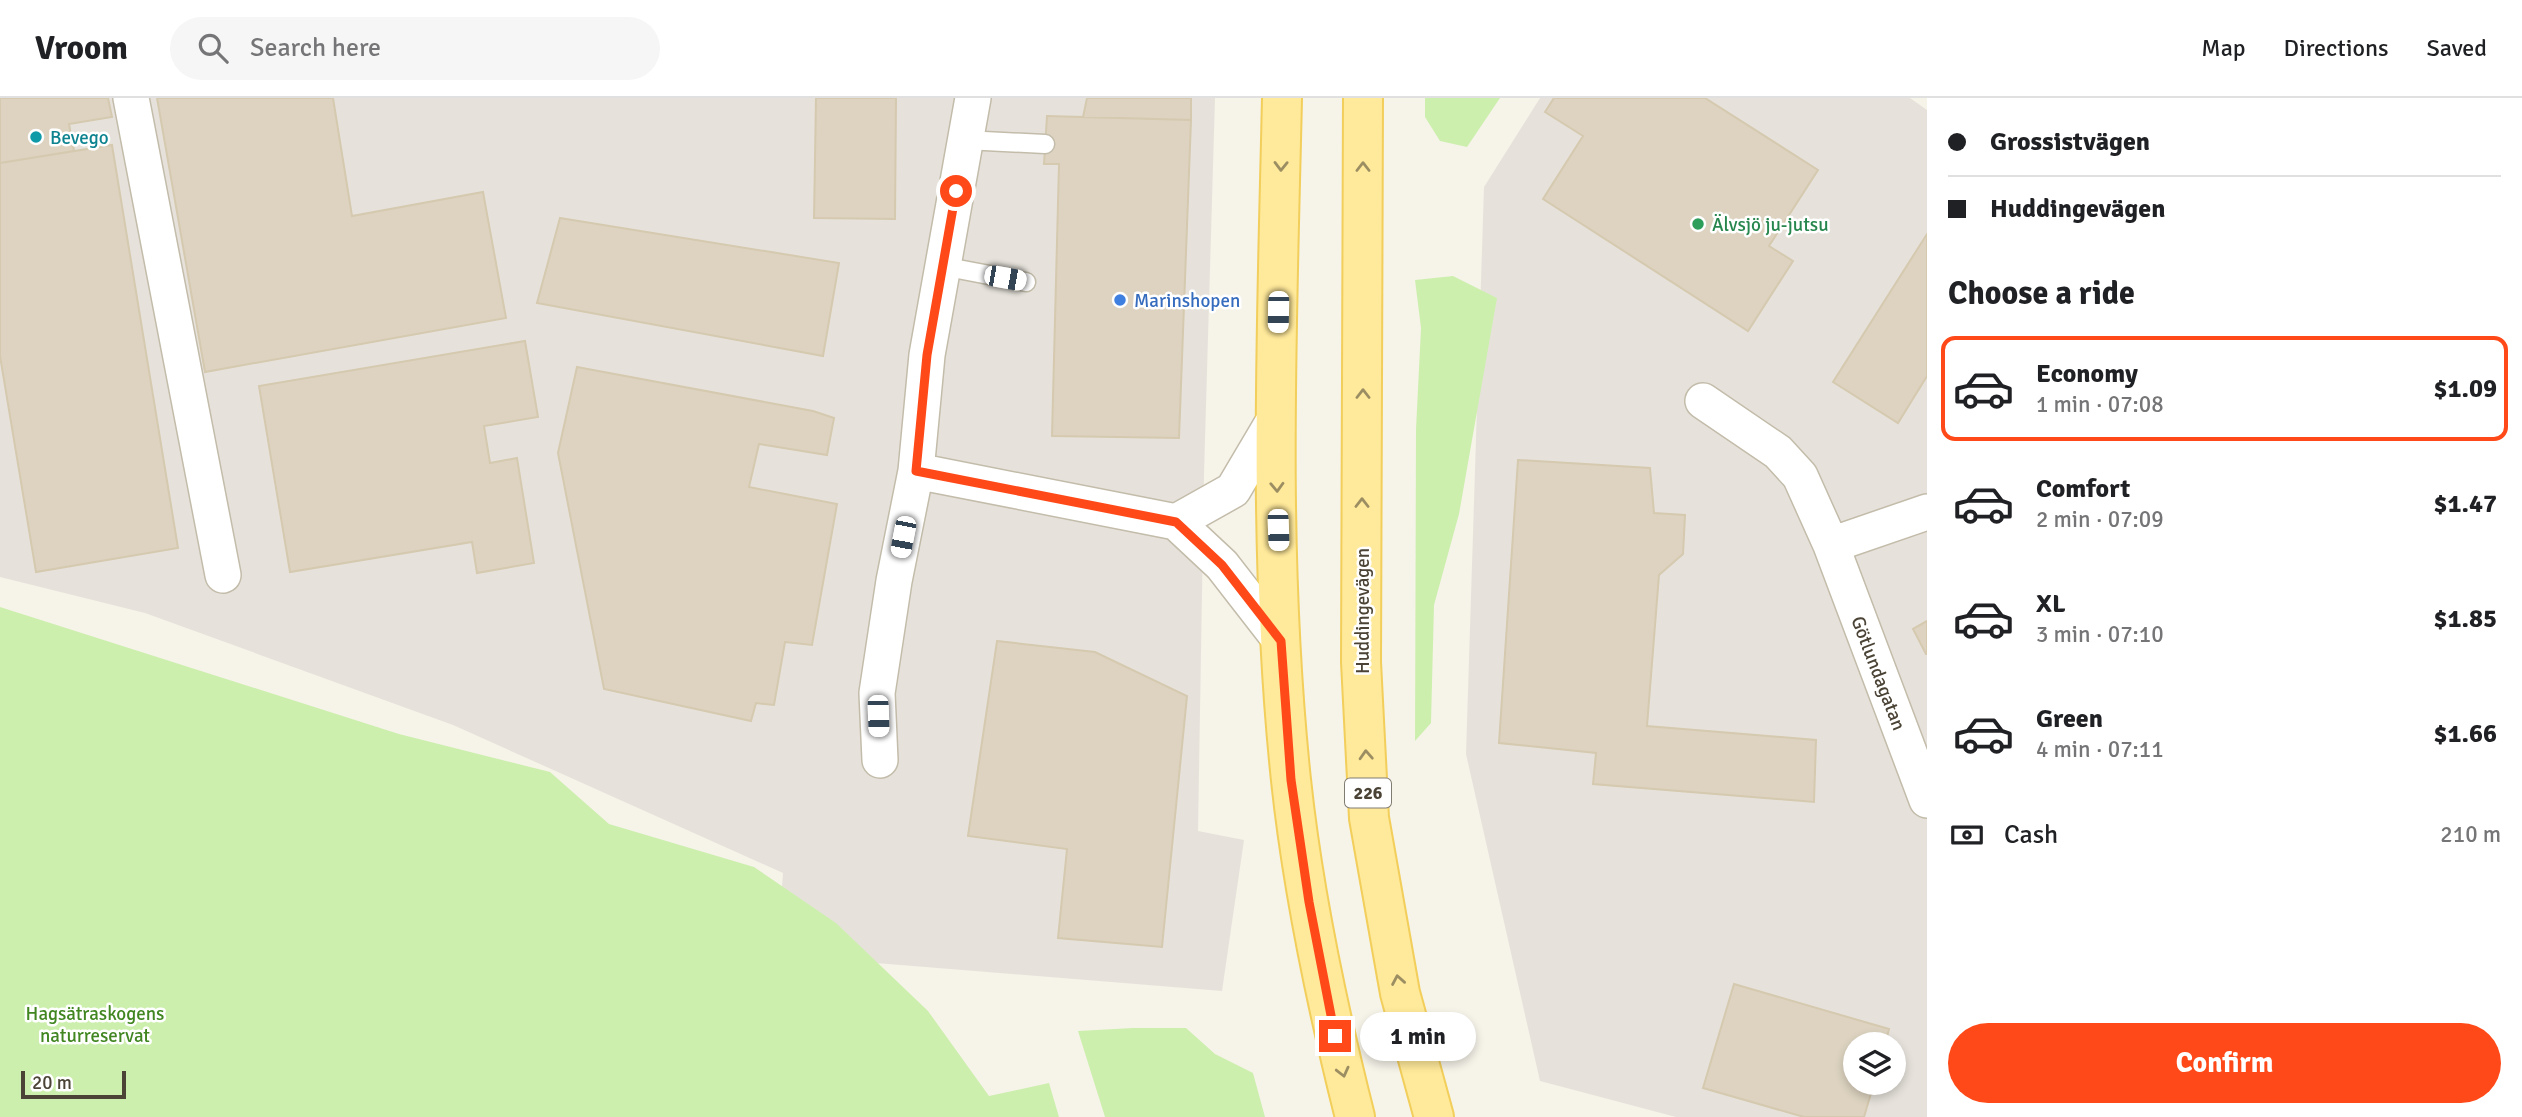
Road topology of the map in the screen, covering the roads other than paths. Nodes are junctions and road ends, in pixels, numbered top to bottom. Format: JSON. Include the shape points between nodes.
{"nodes":[{"id":1,"x":131,"y":98,"type":"edge"},
{"id":2,"x":973,"y":98,"type":"edge"},
{"id":3,"x":1282,"y":98,"type":"edge"},
{"id":4,"x":1363,"y":98,"type":"edge"},
{"id":5,"x":965,"y":140,"type":"junction"},
{"id":6,"x":1045,"y":144,"type":"dead end"},
{"id":7,"x":942,"y":266,"type":"junction"},
{"id":8,"x":1026,"y":282,"type":"dead end"},
{"id":9,"x":1703,"y":401,"type":"dead end"},
{"id":10,"x":1275,"y":419,"type":"junction"},
{"id":11,"x":916,"y":471,"type":"junction"},
{"id":12,"x":1927,"y":512,"type":"edge"},
{"id":13,"x":1176,"y":522,"type":"junction"},
{"id":14,"x":1831,"y":545,"type":"junction"},
{"id":15,"x":223,"y":575,"type":"dead end"},
{"id":16,"x":1281,"y":641,"type":"junction"},
{"id":17,"x":880,"y":760,"type":"dead end"},
{"id":18,"x":1927,"y":800,"type":"edge"},
{"id":19,"x":1354,"y":1117,"type":"edge"},
{"id":20,"x":1434,"y":1117,"type":"edge"}],
"edges":[{"from":1,"to":15,"type":"street"},
{"from":2,"to":5,"type":"street"},
{"from":3,"to":10,"type":"main road","one_way":true},
{"from":20,"to":4,"type":"main road","name":"Huddingevägen","number":"226","one_way":true,"via":[[1400,993],[1369,818],[1361,662]]},
{"from":5,"to":6,"type":"lane"},
{"from":5,"to":7,"type":"street"},
{"from":7,"to":8,"type":"lane"},
{"from":7,"to":11,"type":"street","via":[[927,355]]},
{"from":9,"to":14,"type":"street","name":"Götlundagatan","via":[[1755,434],[1793,468]]},
{"from":10,"to":13,"type":"street","via":[[1233,490]]},
{"from":10,"to":16,"type":"main road","one_way":true},
{"from":11,"to":13,"type":"street"},
{"from":11,"to":17,"type":"street","via":[[877,694]]},
{"from":12,"to":14,"type":"street"},
{"from":13,"to":16,"type":"street","via":[[1222,565]]},
{"from":14,"to":18,"type":"street","name":"Götlundagatan"},
{"from":16,"to":19,"type":"main road","one_way":true,"via":[[1291,780],[1307,888],[1328,1008]]}]}
